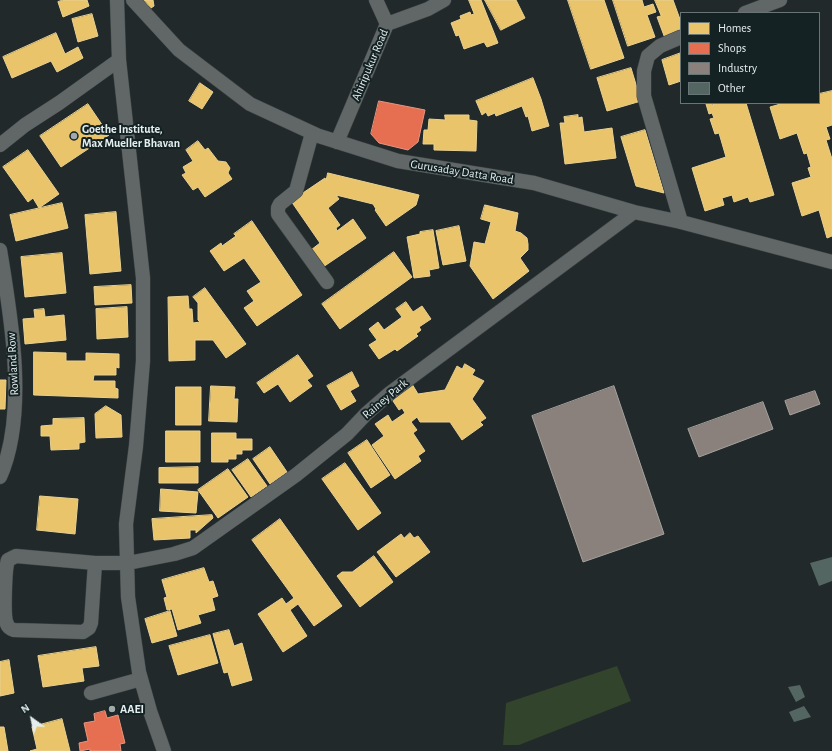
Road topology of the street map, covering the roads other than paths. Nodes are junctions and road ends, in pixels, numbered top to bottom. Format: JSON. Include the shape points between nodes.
{"nodes":[{"id":1,"x":117,"y":0,"type":"edge"},
{"id":2,"x":133,"y":0,"type":"edge"},
{"id":3,"x":376,"y":0,"type":"edge"},
{"id":4,"x":444,"y":0,"type":"edge"},
{"id":5,"x":780,"y":0,"type":"edge"},
{"id":6,"x":748,"y":12,"type":"edge"},
{"id":7,"x":387,"y":24,"type":"junction"},
{"id":8,"x":680,"y":37,"type":"edge"},
{"id":9,"x":118,"y":60,"type":"junction"},
{"id":10,"x":312,"y":133,"type":"junction"},
{"id":11,"x":337,"y":142,"type":"junction"},
{"id":12,"x":0,"y":145,"type":"edge"},
{"id":13,"x":634,"y":212,"type":"junction"},
{"id":14,"x":681,"y":222,"type":"junction"},
{"id":15,"x":0,"y":250,"type":"edge"},
{"id":16,"x":832,"y":262,"type":"edge"},
{"id":17,"x":327,"y":282,"type":"dead end"},
{"id":18,"x":0,"y":477,"type":"edge"},
{"id":19,"x":95,"y":563,"type":"junction"},
{"id":20,"x":128,"y":563,"type":"junction"},
{"id":21,"x":141,"y":679,"type":"junction"},
{"id":22,"x":91,"y":693,"type":"dead end"},
{"id":23,"x":164,"y":751,"type":"edge"}],
"edges":[{"from":1,"to":9,"type":"street"},
{"from":2,"to":10,"type":"street","name":"Gurusaday Datta Road","via":[[179,50],[250,104]]},
{"from":3,"to":7,"type":"street"},
{"from":4,"to":7,"type":"street","name":"Ahiripukur Road"},
{"from":5,"to":6,"type":"street"},
{"from":7,"to":11,"type":"street","name":"Ahiripukur Road"},
{"from":8,"to":14,"type":"street","via":[[660,46],[648,56],[644,71],[644,96]]},
{"from":9,"to":12,"type":"street","via":[[24,125]]},
{"from":9,"to":20,"type":"street","via":[[143,278],[143,361],[126,524]]},
{"from":10,"to":11,"type":"street","name":"Gurusaday Datta Road"},
{"from":10,"to":17,"type":"street","via":[[296,191],[280,204],[278,214]]},
{"from":11,"to":13,"type":"street","name":"Gurusaday Datta Road","via":[[398,161],[534,184]]},
{"from":13,"to":14,"type":"street","name":"Gurusaday Datta Road"},
{"from":13,"to":20,"type":"street","name":"Rainey Park","via":[[390,393],[347,434],[296,475],[213,535],[184,552]]},
{"from":14,"to":16,"type":"street","name":"Gurusaday Datta Road"},
{"from":15,"to":18,"type":"street","name":"Rowland Row","via":[[8,297],[15,369],[14,423]]},
{"from":19,"to":19,"type":"street","name":"Rainey Park","via":[[16,556],[8,560],[5,608],[7,625],[14,630],[87,630],[91,623]]},
{"from":19,"to":20,"type":"street","name":"Rainey Park"},
{"from":20,"to":21,"type":"street","via":[[128,597]]},
{"from":21,"to":22,"type":"street"},
{"from":21,"to":23,"type":"street"}]}
